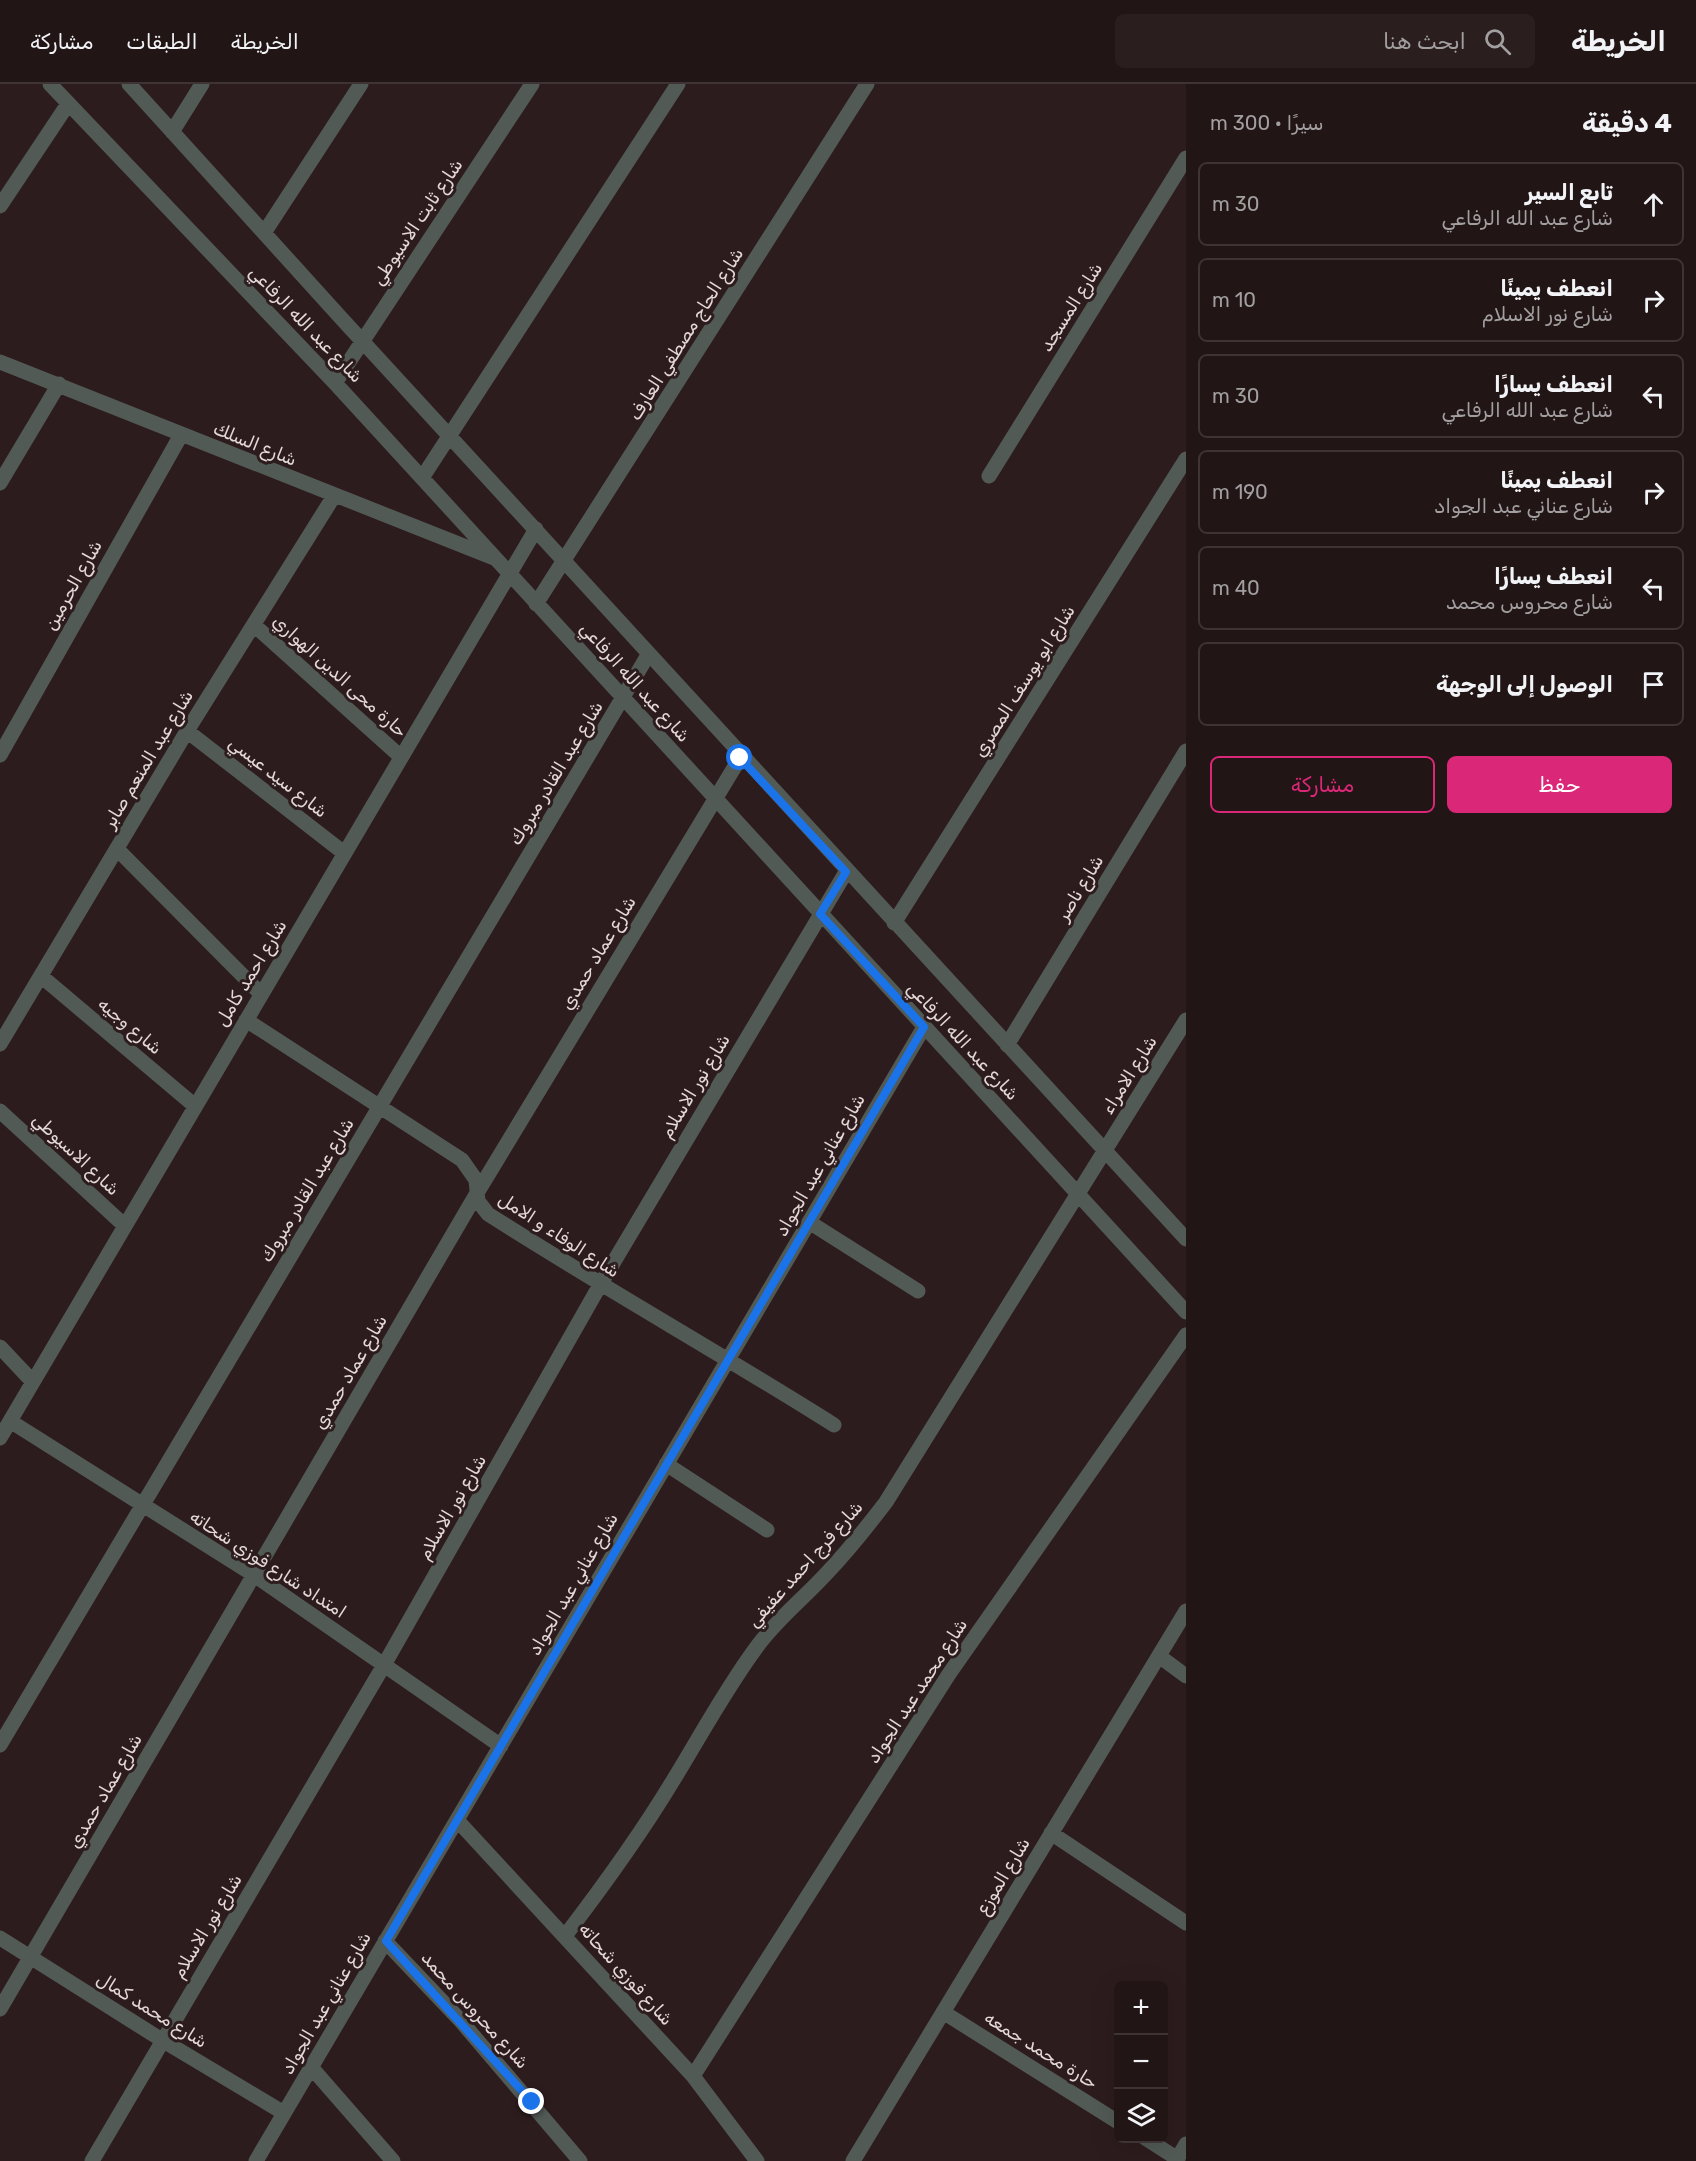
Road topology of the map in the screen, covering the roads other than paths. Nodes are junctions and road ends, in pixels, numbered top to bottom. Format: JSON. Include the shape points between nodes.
{"nodes":[{"id":1,"x":50,"y":84,"type":"edge"},
{"id":2,"x":129,"y":84,"type":"edge"},
{"id":3,"x":202,"y":84,"type":"edge"},
{"id":4,"x":361,"y":84,"type":"edge"},
{"id":5,"x":532,"y":84,"type":"edge"},
{"id":6,"x":678,"y":84,"type":"edge"},
{"id":7,"x":867,"y":84,"type":"edge"},
{"id":8,"x":68,"y":104,"type":"junction"},
{"id":9,"x":172,"y":132,"type":"junction"},
{"id":10,"x":1186,"y":158,"type":"edge"},
{"id":11,"x":0,"y":206,"type":"edge"},
{"id":12,"x":264,"y":233,"type":"junction"},
{"id":13,"x":362,"y":340,"type":"junction"},
{"id":14,"x":0,"y":362,"type":"edge"},
{"id":15,"x":335,"y":383,"type":"junction"},
{"id":16,"x":59,"y":384,"type":"junction"},
{"id":17,"x":181,"y":435,"type":"junction"},
{"id":18,"x":450,"y":438,"type":"junction"},
{"id":19,"x":1186,"y":459,"type":"edge"},
{"id":20,"x":989,"y":476,"type":"dead end"},
{"id":21,"x":422,"y":478,"type":"junction"},
{"id":22,"x":0,"y":483,"type":"edge"},
{"id":23,"x":334,"y":496,"type":"junction"},
{"id":24,"x":536,"y":529,"type":"junction"},
{"id":25,"x":496,"y":559,"type":"junction"},
{"id":26,"x":564,"y":563,"type":"junction"},
{"id":27,"x":508,"y":573,"type":"junction"},
{"id":28,"x":536,"y":604,"type":"junction"},
{"id":29,"x":254,"y":625,"type":"junction"},
{"id":30,"x":648,"y":656,"type":"junction"},
{"id":31,"x":623,"y":698,"type":"junction"},
{"id":32,"x":187,"y":731,"type":"junction"},
{"id":33,"x":1186,"y":751,"type":"edge"},
{"id":34,"x":0,"y":755,"type":"edge"},
{"id":35,"x":401,"y":757,"type":"junction"},
{"id":36,"x":740,"y":758,"type":"junction"},
{"id":37,"x":714,"y":799,"type":"junction"},
{"id":38,"x":117,"y":849,"type":"junction"},
{"id":39,"x":344,"y":853,"type":"junction"},
{"id":40,"x":846,"y":872,"type":"junction"},
{"id":41,"x":820,"y":914,"type":"junction"},
{"id":42,"x":894,"y":923,"type":"junction"},
{"id":43,"x":40,"y":976,"type":"junction"},
{"id":44,"x":261,"y":994,"type":"junction"},
{"id":45,"x":246,"y":1020,"type":"junction"},
{"id":46,"x":1186,"y":1020,"type":"edge"},
{"id":47,"x":924,"y":1027,"type":"junction"},
{"id":48,"x":0,"y":1044,"type":"edge"},
{"id":49,"x":1007,"y":1045,"type":"junction"},
{"id":50,"x":195,"y":1106,"type":"junction"},
{"id":51,"x":380,"y":1107,"type":"junction"},
{"id":52,"x":0,"y":1111,"type":"edge"},
{"id":53,"x":1104,"y":1151,"type":"junction"},
{"id":54,"x":477,"y":1193,"type":"junction"},
{"id":55,"x":1076,"y":1193,"type":"junction"},
{"id":56,"x":809,"y":1222,"type":"junction"},
{"id":57,"x":125,"y":1226,"type":"junction"},
{"id":58,"x":1186,"y":1239,"type":"edge"},
{"id":59,"x":600,"y":1285,"type":"junction"},
{"id":60,"x":918,"y":1291,"type":"dead end"},
{"id":61,"x":1186,"y":1312,"type":"edge"},
{"id":62,"x":1186,"y":1335,"type":"edge"},
{"id":63,"x":0,"y":1347,"type":"edge"},
{"id":64,"x":729,"y":1358,"type":"junction"},
{"id":65,"x":33,"y":1383,"type":"junction"},
{"id":66,"x":10,"y":1421,"type":"junction"},
{"id":67,"x":834,"y":1425,"type":"dead end"},
{"id":68,"x":0,"y":1437,"type":"edge"},
{"id":69,"x":666,"y":1464,"type":"junction"},
{"id":70,"x":142,"y":1506,"type":"junction"},
{"id":71,"x":767,"y":1530,"type":"dead end"},
{"id":72,"x":254,"y":1575,"type":"junction"},
{"id":73,"x":1186,"y":1611,"type":"edge"},
{"id":74,"x":1159,"y":1656,"type":"junction"},
{"id":75,"x":384,"y":1665,"type":"junction"},
{"id":76,"x":1186,"y":1676,"type":"edge"},
{"id":77,"x":0,"y":1745,"type":"edge"},
{"id":78,"x":501,"y":1746,"type":"junction"},
{"id":79,"x":457,"y":1820,"type":"junction"},
{"id":80,"x":1051,"y":1833,"type":"junction"},
{"id":81,"x":1186,"y":1923,"type":"edge"},
{"id":82,"x":565,"y":1936,"type":"junction"},
{"id":83,"x":0,"y":1938,"type":"edge"},
{"id":84,"x":386,"y":1941,"type":"junction"},
{"id":85,"x":31,"y":1957,"type":"junction"},
{"id":86,"x":0,"y":2009,"type":"edge"},
{"id":87,"x":943,"y":2012,"type":"junction"},
{"id":88,"x":162,"y":2040,"type":"junction"},
{"id":89,"x":311,"y":2067,"type":"junction"},
{"id":90,"x":693,"y":2076,"type":"junction"},
{"id":91,"x":284,"y":2113,"type":"junction"},
{"id":92,"x":1114,"y":2119,"type":"edge"},
{"id":93,"x":1151,"y":2143,"type":"edge"},
{"id":94,"x":1186,"y":2144,"type":"edge"},
{"id":95,"x":1177,"y":2160,"type":"edge"},
{"id":96,"x":92,"y":2161,"type":"edge"},
{"id":97,"x":256,"y":2161,"type":"edge"},
{"id":98,"x":393,"y":2161,"type":"edge"},
{"id":99,"x":580,"y":2161,"type":"edge"},
{"id":100,"x":757,"y":2161,"type":"edge"},
{"id":101,"x":853,"y":2161,"type":"edge"}],
"edges":[{"from":1,"to":8,"type":"street","name":"شارع عبد الله الرفاعي"},
{"from":2,"to":9,"type":"street","name":"شارع عبد الله الرفاعي"},
{"from":3,"to":9,"type":"street"},
{"from":4,"to":12,"type":"street"},
{"from":5,"to":13,"type":"street","name":"شارع ثابت الاسيوطي"},
{"from":6,"to":18,"type":"street"},
{"from":7,"to":26,"type":"street","name":"شارع الحاج مصطفي العارف"},
{"from":8,"to":11,"type":"street"},
{"from":8,"to":15,"type":"street","name":"شارع عبد الله الرفاعي"},
{"from":9,"to":12,"type":"street","name":"شارع عبد الله الرفاعي"},
{"from":10,"to":20,"type":"street","name":"شارع المسجد"},
{"from":12,"to":13,"type":"street","name":"شارع عبد الله الرفاعي"},
{"from":13,"to":15,"type":"street","name":"شارع ثابت الاسيوطي"},
{"from":13,"to":18,"type":"street","name":"شارع عبد الله الرفاعي"},
{"from":14,"to":16,"type":"street","name":"شارع السلك"},
{"from":15,"to":21,"type":"street","name":"شارع عبد الله الرفاعي"},
{"from":16,"to":17,"type":"street","name":"شارع السلك"},
{"from":16,"to":22,"type":"street"},
{"from":17,"to":23,"type":"street","name":"شارع السلك"},
{"from":17,"to":34,"type":"street","name":"شارع الحرمين"},
{"from":18,"to":21,"type":"street"},
{"from":18,"to":24,"type":"street","name":"شارع عبد الله الرفاعي"},
{"from":19,"to":42,"type":"street","name":"شارع ابو يوسف المصري"},
{"from":21,"to":25,"type":"street","name":"شارع عبد الله الرفاعي"},
{"from":23,"to":25,"type":"street","name":"شارع السلك"},
{"from":23,"to":29,"type":"street","name":"شارع عبد المنعم صابر"},
{"from":24,"to":26,"type":"street","name":"شارع عبد الله الرفاعي"},
{"from":24,"to":27,"type":"street","name":"شارع احمد كامل"},
{"from":25,"to":27,"type":"street","name":"شارع عبد الله الرفاعي"},
{"from":26,"to":28,"type":"street","name":"شارع الحاج مصطفي العارف"},
{"from":26,"to":30,"type":"street","name":"شارع عبد الله الرفاعي"},
{"from":27,"to":28,"type":"street","name":"شارع عبد الله الرفاعي"},
{"from":27,"to":35,"type":"street","name":"شارع احمد كامل"},
{"from":28,"to":31,"type":"street","name":"شارع عبد الله الرفاعي"},
{"from":29,"to":32,"type":"street","name":"شارع عبد المنعم صابر"},
{"from":29,"to":35,"type":"street","name":"حارة محى الدين الهواري"},
{"from":30,"to":31,"type":"street","name":"شارع عبد القادر مبروك"},
{"from":30,"to":36,"type":"street","name":"شارع عبد الله الرفاعي"},
{"from":31,"to":37,"type":"street","name":"شارع عبد الله الرفاعي"},
{"from":31,"to":51,"type":"street","name":"شارع عبد القادر مبروك"},
{"from":32,"to":38,"type":"street","name":"شارع عبد المنعم صابر"},
{"from":32,"to":39,"type":"street","name":"شارع سيد عيسي"},
{"from":33,"to":49,"type":"street","name":"شارع ناصر"},
{"from":35,"to":39,"type":"street","name":"شارع احمد كامل"},
{"from":36,"to":37,"type":"street","name":"شارع عماد حمدي"},
{"from":36,"to":40,"type":"street","name":"شارع عبد الله الرفاعي"},
{"from":37,"to":41,"type":"street","name":"شارع عبد الله الرفاعي"},
{"from":37,"to":54,"type":"street","name":"شارع عماد حمدي"},
{"from":38,"to":43,"type":"street","name":"شارع عبد المنعم صابر"},
{"from":38,"to":44,"type":"street"},
{"from":39,"to":44,"type":"street","name":"شارع احمد كامل"},
{"from":40,"to":41,"type":"street","name":"شارع نور الاسلام"},
{"from":40,"to":42,"type":"street","name":"شارع عبد الله الرفاعي"},
{"from":41,"to":47,"type":"street","name":"شارع عبد الله الرفاعي"},
{"from":41,"to":59,"type":"street","name":"شارع نور الاسلام"},
{"from":42,"to":49,"type":"street","name":"شارع عبد الله الرفاعي"},
{"from":43,"to":48,"type":"street","name":"شارع عبد المنعم صابر"},
{"from":43,"to":50,"type":"street","name":"شارع وجيه"},
{"from":44,"to":45,"type":"street","name":"شارع احمد كامل"},
{"from":45,"to":50,"type":"street","name":"شارع احمد كامل"},
{"from":45,"to":51,"type":"street","name":"شارع الوفاء و الامل"},
{"from":46,"to":53,"type":"street","name":"شارع الامراء"},
{"from":47,"to":55,"type":"street","name":"شارع عبد الله الرفاعي"},
{"from":47,"to":56,"type":"street","name":"شارع عناني عبد الجواد"},
{"from":49,"to":53,"type":"street","name":"شارع عبد الله الرفاعي"},
{"from":50,"to":57,"type":"street","name":"شارع احمد كامل"},
{"from":51,"to":54,"type":"street","name":"شارع الوفاء و الامل","via":[[462,1160],[476,1180]]},
{"from":51,"to":70,"type":"street","name":"شارع عبد القادر مبروك"},
{"from":52,"to":57,"type":"street","name":"شارع الاسيوطي"},
{"from":53,"to":55,"type":"street","name":"شارع فرج احمد عفيفي"},
{"from":53,"to":58,"type":"street","name":"شارع عبد الله الرفاعي"},
{"from":54,"to":59,"type":"street","name":"شارع الوفاء و الامل","via":[[488,1214]]},
{"from":54,"to":72,"type":"street","name":"شارع عماد حمدي"},
{"from":55,"to":61,"type":"street","name":"شارع عبد الله الرفاعي"},
{"from":55,"to":82,"type":"street","name":"شارع فرج احمد عفيفي","via":[[886,1502],[855,1542],[757,1646],[623,1859]]},
{"from":56,"to":60,"type":"street"},
{"from":56,"to":64,"type":"street","name":"شارع عناني عبد الجواد"},
{"from":57,"to":65,"type":"street","name":"شارع احمد كامل"},
{"from":59,"to":64,"type":"street","name":"شارع الوفاء و الامل"},
{"from":59,"to":75,"type":"street","name":"شارع نور الاسلام"},
{"from":62,"to":90,"type":"street","name":"شارع محمد عبد الجواد","via":[[949,1674]]},
{"from":63,"to":65,"type":"street"},
{"from":64,"to":67,"type":"street","name":"شارع الوفاء و الامل"},
{"from":64,"to":69,"type":"street","name":"شارع عناني عبد الجواد"},
{"from":65,"to":66,"type":"street","name":"شارع احمد كامل"},
{"from":66,"to":68,"type":"street","name":"شارع احمد كامل"},
{"from":66,"to":70,"type":"street","name":"امتداد شارع فوزي شحاته"},
{"from":69,"to":71,"type":"street"},
{"from":69,"to":78,"type":"street","name":"شارع عناني عبد الجواد"},
{"from":70,"to":72,"type":"street","name":"امتداد شارع فوزي شحاته"},
{"from":70,"to":77,"type":"street","name":"شارع عبد القادر مبروك"},
{"from":72,"to":75,"type":"street","name":"امتداد شارع فوزي شحاته"},
{"from":72,"to":85,"type":"street","name":"شارع عماد حمدي"},
{"from":73,"to":74,"type":"street","name":"شارع الموزع"},
{"from":74,"to":76,"type":"street"},
{"from":74,"to":80,"type":"street","name":"شارع الموزع"},
{"from":75,"to":78,"type":"street","name":"امتداد شارع فوزي شحاته"},
{"from":75,"to":88,"type":"street","name":"شارع نور الاسلام"},
{"from":78,"to":79,"type":"street","name":"شارع عناني عبد الجواد"},
{"from":79,"to":82,"type":"street","name":"شارع فوزي شحاته"},
{"from":79,"to":84,"type":"street","name":"شارع عناني عبد الجواد"},
{"from":80,"to":81,"type":"street"},
{"from":80,"to":87,"type":"street","name":"شارع الموزع"},
{"from":82,"to":90,"type":"street","name":"شارع فوزي شحاته"},
{"from":83,"to":85,"type":"street","name":"شارع محمد كمال"},
{"from":84,"to":89,"type":"street","name":"شارع عناني عبد الجواد"},
{"from":84,"to":99,"type":"street","name":"شارع محروس محمد","via":[[460,2020]]},
{"from":85,"to":86,"type":"street","name":"شارع عماد حمدي"},
{"from":85,"to":88,"type":"street","name":"شارع محمد كمال"},
{"from":87,"to":92,"type":"street","name":"حارة محمد جمعه"},
{"from":87,"to":101,"type":"street","name":"شارع الموزع"},
{"from":88,"to":91,"type":"street","name":"شارع محمد كمال"},
{"from":88,"to":96,"type":"street","name":"شارع نور الاسلام"},
{"from":89,"to":91,"type":"street","name":"شارع عناني عبد الجواد"},
{"from":89,"to":98,"type":"street"},
{"from":90,"to":100,"type":"street","name":"شارع فوزي شحاته"},
{"from":91,"to":97,"type":"street","name":"شارع عناني عبد الجواد"},
{"from":93,"to":95,"type":"street"},
{"from":94,"to":95,"type":"street"}]}
